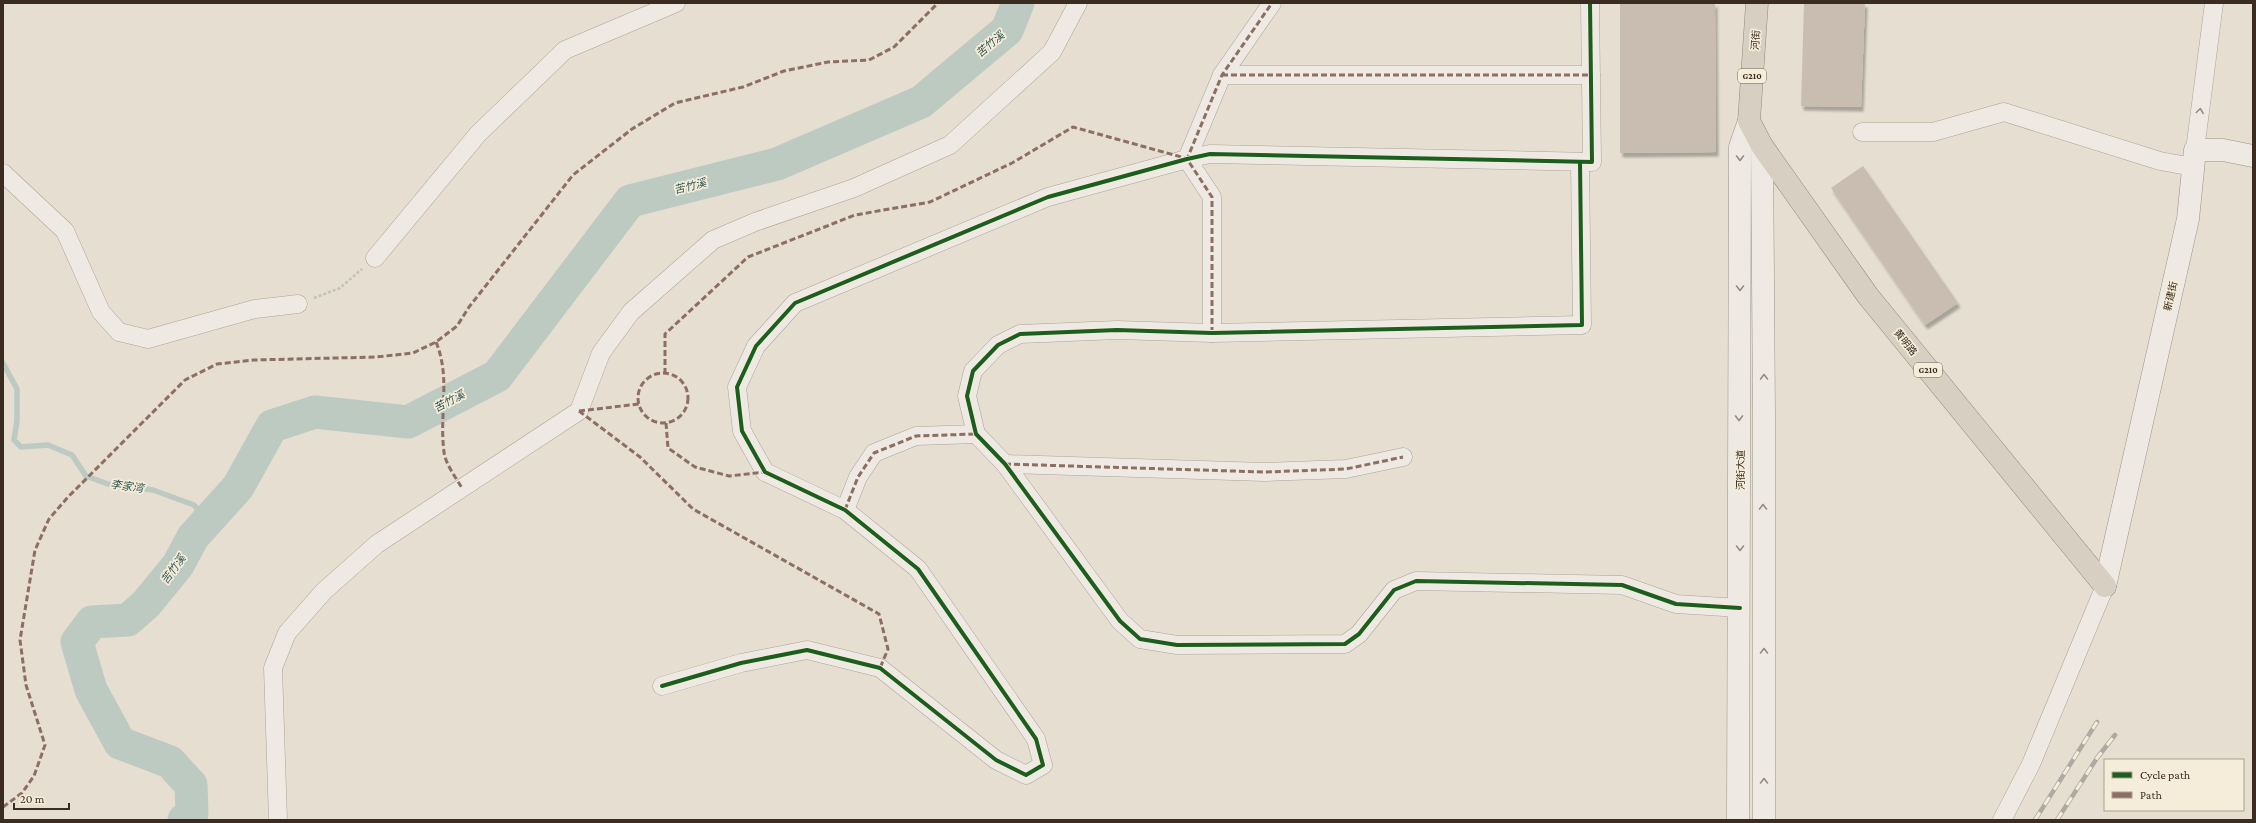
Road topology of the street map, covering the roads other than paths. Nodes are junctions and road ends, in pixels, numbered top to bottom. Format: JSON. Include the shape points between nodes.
{"nodes":[{"id":1,"x":676,"y":3,"type":"edge"},
{"id":2,"x":1078,"y":3,"type":"edge"},
{"id":3,"x":1272,"y":3,"type":"edge"},
{"id":4,"x":1590,"y":3,"type":"edge"},
{"id":5,"x":1757,"y":3,"type":"edge"},
{"id":6,"x":2214,"y":3,"type":"edge"},
{"id":7,"x":1222,"y":75,"type":"junction"},
{"id":8,"x":1591,"y":75,"type":"junction"},
{"id":9,"x":1749,"y":121,"type":"junction"},
{"id":10,"x":1862,"y":132,"type":"dead end"},
{"id":11,"x":1762,"y":146,"type":"junction"},
{"id":12,"x":2253,"y":156,"type":"edge"},
{"id":13,"x":1187,"y":159,"type":"junction"},
{"id":14,"x":2194,"y":159,"type":"junction"},
{"id":15,"x":1580,"y":162,"type":"junction"},
{"id":16,"x":3,"y":173,"type":"edge"},
{"id":17,"x":375,"y":258,"type":"road end"},
{"id":18,"x":298,"y":304,"type":"road end"},
{"id":19,"x":1212,"y":333,"type":"junction"},
{"id":20,"x":976,"y":434,"type":"junction"},
{"id":21,"x":1403,"y":457,"type":"dead end"},
{"id":22,"x":1006,"y":464,"type":"junction"},
{"id":23,"x":845,"y":510,"type":"junction"},
{"id":24,"x":2105,"y":586,"type":"junction"},
{"id":25,"x":1740,"y":608,"type":"junction"},
{"id":26,"x":662,"y":686,"type":"dead end"},
{"id":27,"x":278,"y":820,"type":"edge"},
{"id":28,"x":1738,"y":820,"type":"edge"},
{"id":29,"x":1764,"y":820,"type":"edge"},
{"id":30,"x":2002,"y":820,"type":"edge"}],
"edges":[{"from":1,"to":17,"type":"street","via":[[565,50],[478,134]]},
{"from":2,"to":27,"type":"street","via":[[1052,52],[950,145],[854,188],[755,222],[713,240],[631,312],[601,353],[579,411],[377,544],[324,591],[287,633],[273,668]]},
{"from":3,"to":7,"type":"street"},
{"from":4,"to":8,"type":"street"},
{"from":5,"to":9,"type":"highway","name":"河街","number":"G210"},
{"from":14,"to":6,"type":"street","name":"新建街","one_way":true},
{"from":7,"to":8,"type":"street"},
{"from":7,"to":13,"type":"street"},
{"from":8,"to":15,"type":"street","via":[[1592,162]]},
{"from":9,"to":11,"type":"highway","number":"G210"},
{"from":9,"to":25,"type":"main road","name":"河街大道","one_way":true,"via":[[1740,147]]},
{"from":10,"to":14,"type":"street","via":[[1933,132],[2004,112],[2160,161]]},
{"from":11,"to":24,"type":"highway","name":"黄明路","number":"G210","via":[[1868,296]]},
{"from":29,"to":11,"type":"main road","one_way":true},
{"from":12,"to":14,"type":"main road","via":[[2223,150]]},
{"from":13,"to":15,"type":"street","via":[[1210,154]]},
{"from":13,"to":19,"type":"street","via":[[1212,197]]},
{"from":13,"to":23,"type":"street","via":[[1048,197],[795,304],[756,346],[737,387],[742,431],[765,472]]},
{"from":14,"to":24,"type":"main road","name":"新建街","via":[[2188,218]]},
{"from":15,"to":19,"type":"street","via":[[1582,325]]},
{"from":16,"to":18,"type":"street","via":[[65,231],[101,312],[119,332],[148,339],[255,309]]},
{"from":19,"to":20,"type":"street","via":[[1117,330],[1020,334],[998,345],[973,371],[966,396]]},
{"from":20,"to":22,"type":"street"},
{"from":20,"to":23,"type":"street","via":[[916,436],[874,453],[858,477]]},
{"from":21,"to":22,"type":"street","via":[[1346,469],[1265,472]]},
{"from":22,"to":25,"type":"street","via":[[1120,621],[1140,639],[1177,645],[1345,644],[1359,634],[1394,590],[1416,581],[1622,585],[1676,604]]},
{"from":23,"to":26,"type":"street","via":[[918,569],[1036,739],[1043,765],[1026,775],[996,760],[880,668],[807,650],[741,663]]},
{"from":24,"to":30,"type":"street","via":[[2031,764]]},
{"from":25,"to":28,"type":"main road","name":"河街大道"}]}
